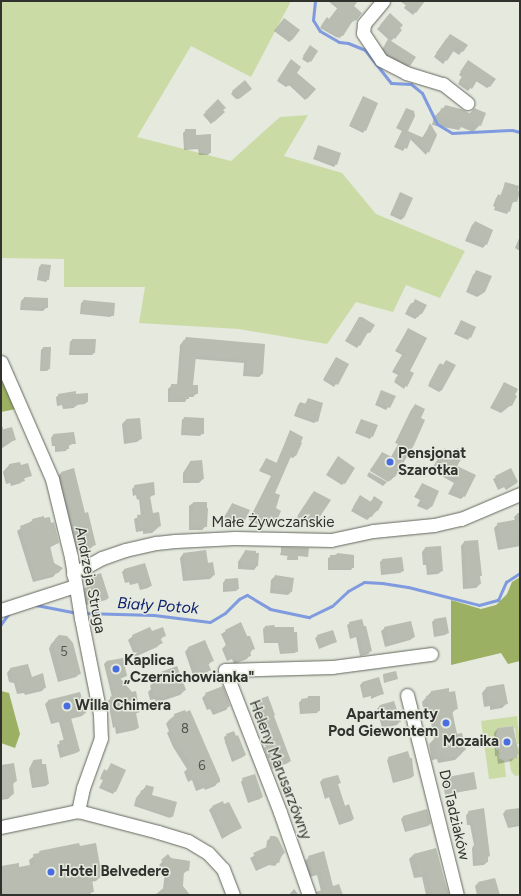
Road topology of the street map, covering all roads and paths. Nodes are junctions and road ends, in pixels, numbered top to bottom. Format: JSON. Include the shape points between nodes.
{"nodes":[{"id":1,"x":383,"y":1,"type":"edge"},
{"id":2,"x":467,"y":103,"type":"dead end"},
{"id":3,"x":1,"y":362,"type":"edge"},
{"id":4,"x":520,"y":494,"type":"edge"},
{"id":5,"x":74,"y":580,"type":"junction"},
{"id":6,"x":1,"y":610,"type":"edge"},
{"id":7,"x":431,"y":654,"type":"dead end"},
{"id":8,"x":407,"y":695,"type":"dead end"},
{"id":9,"x":78,"y":811,"type":"junction"},
{"id":10,"x":1,"y":826,"type":"edge"},
{"id":11,"x":233,"y":895,"type":"edge"},
{"id":12,"x":309,"y":895,"type":"edge"},
{"id":13,"x":457,"y":895,"type":"edge"}],
"edges":[{"from":1,"to":2,"type":"street","via":[[364,24],[363,33],[381,60],[406,73],[443,84]]},
{"from":3,"to":5,"type":"street","name":"Andrzeja Struga","via":[[52,479],[69,547]]},
{"from":4,"to":5,"type":"street","name":"Małe Żywczańskie","via":[[461,519],[434,525],[373,531],[336,539],[315,541],[235,538],[156,544],[107,556]]},
{"from":5,"to":6,"type":"street","name":"Małe Żywczańskie"},
{"from":5,"to":9,"type":"street","name":"Andrzeja Struga","via":[[102,731],[99,746],[82,788]]},
{"from":7,"to":12,"type":"street","name":"Heleny Marusarzówny","via":[[332,667],[225,670]]},
{"from":8,"to":13,"type":"street","name":"Do Tadziaków"},
{"from":9,"to":10,"type":"street"},
{"from":9,"to":11,"type":"street","via":[[193,844],[219,863]]}]}
